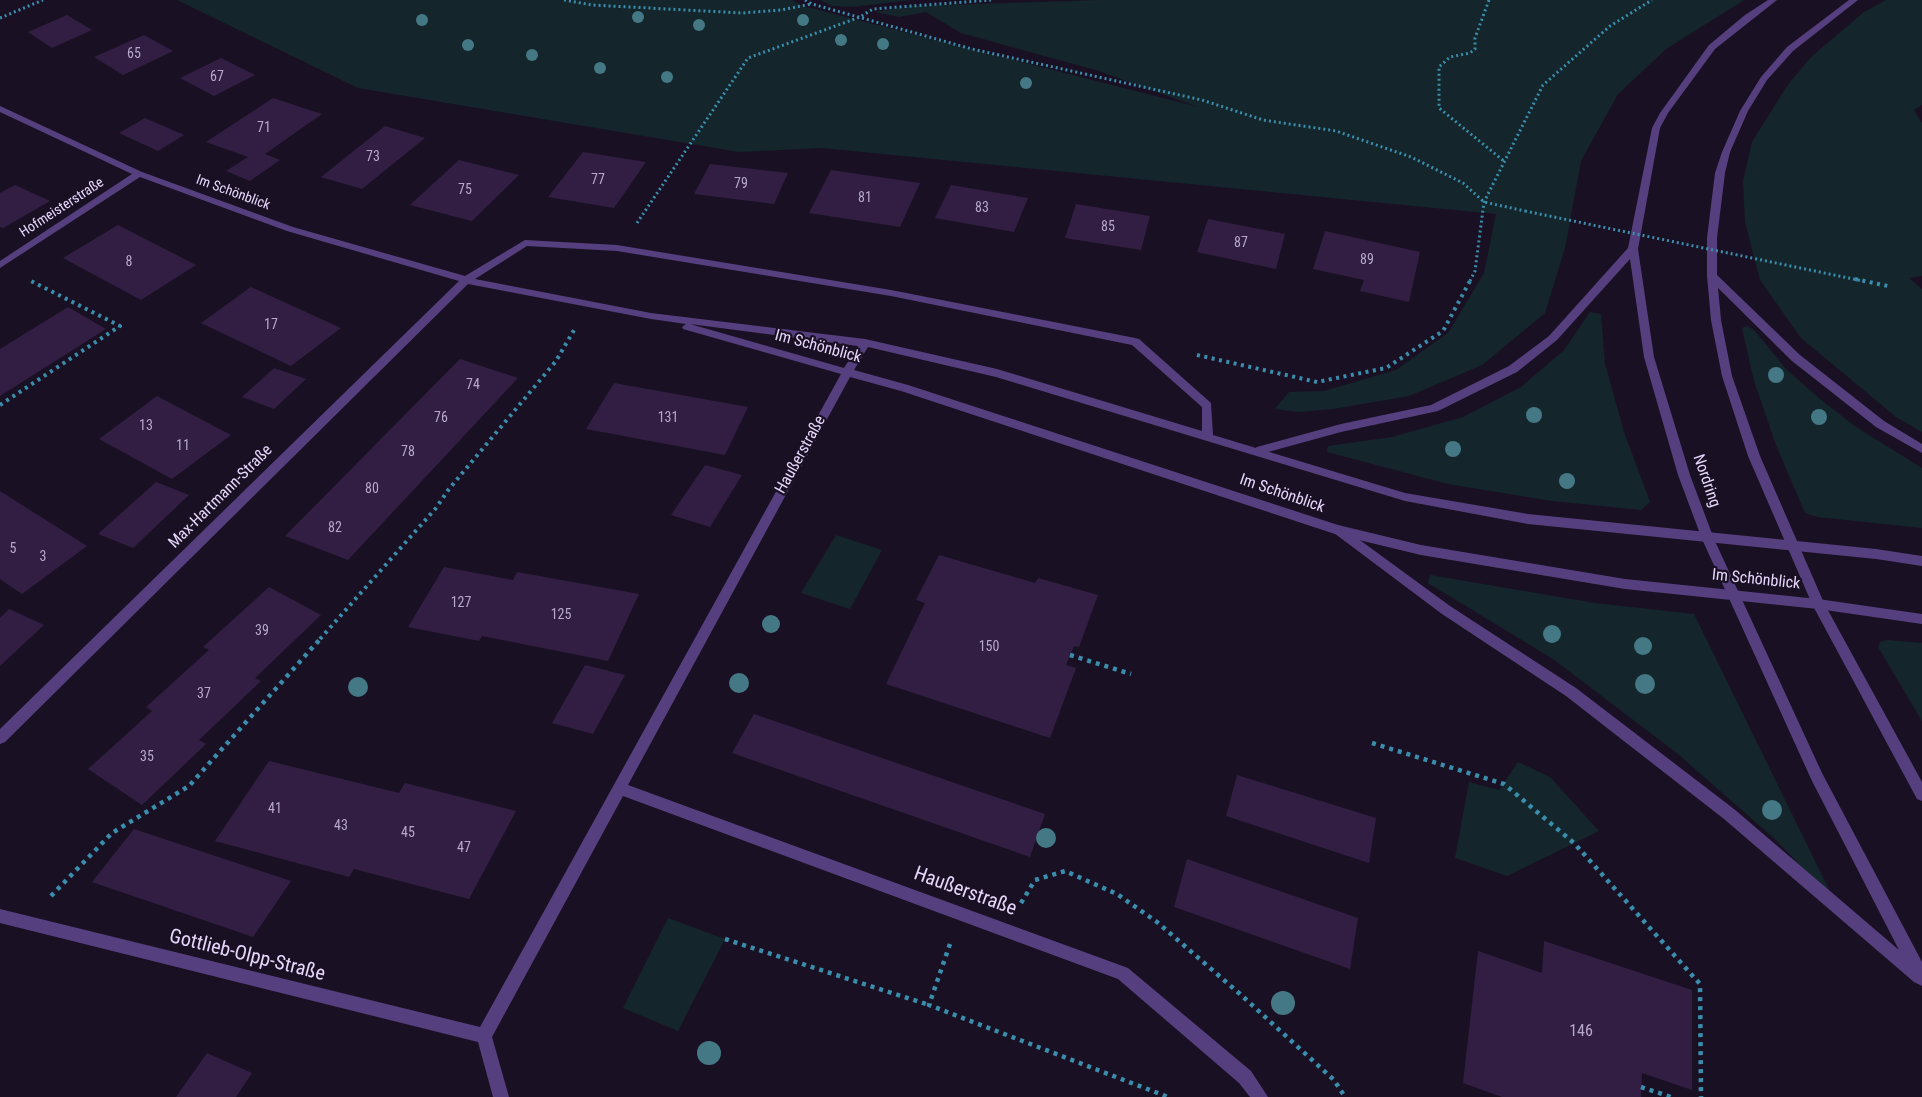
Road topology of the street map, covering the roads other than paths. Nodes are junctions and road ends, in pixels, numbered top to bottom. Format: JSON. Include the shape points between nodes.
{"nodes":[{"id":1,"x":1773,"y":0,"type":"edge"},
{"id":2,"x":1854,"y":0,"type":"edge"},
{"id":3,"x":0,"y":108,"type":"edge"},
{"id":4,"x":139,"y":174,"type":"junction"},
{"id":5,"x":1633,"y":249,"type":"junction"},
{"id":6,"x":0,"y":265,"type":"edge"},
{"id":7,"x":1712,"y":276,"type":"junction"},
{"id":8,"x":466,"y":280,"type":"junction"},
{"id":9,"x":651,"y":316,"type":"junction"},
{"id":10,"x":865,"y":343,"type":"junction"},
{"id":11,"x":847,"y":372,"type":"junction"},
{"id":12,"x":1208,"y":437,"type":"junction"},
{"id":13,"x":1922,"y":449,"type":"edge"},
{"id":14,"x":1257,"y":451,"type":"junction"},
{"id":15,"x":1338,"y":530,"type":"junction"},
{"id":16,"x":1708,"y":539,"type":"junction"},
{"id":17,"x":1792,"y":545,"type":"junction"},
{"id":18,"x":1922,"y":561,"type":"edge"},
{"id":19,"x":1733,"y":594,"type":"junction"},
{"id":20,"x":1818,"y":604,"type":"junction"},
{"id":21,"x":1922,"y":619,"type":"edge"},
{"id":22,"x":0,"y":738,"type":"edge"},
{"id":23,"x":619,"y":788,"type":"junction"},
{"id":24,"x":1922,"y":795,"type":"edge"},
{"id":25,"x":0,"y":916,"type":"edge"},
{"id":26,"x":1922,"y":979,"type":"edge"},
{"id":27,"x":484,"y":1036,"type":"junction"},
{"id":28,"x":501,"y":1097,"type":"edge"},
{"id":29,"x":1260,"y":1097,"type":"edge"}],
"edges":[{"from":1,"to":5,"type":"street","name":"Nordring","via":[[1712,47],[1664,113],[1656,128]]},
{"from":2,"to":7,"type":"street","via":[[1790,49],[1764,79],[1744,111],[1720,173]]},
{"from":3,"to":4,"type":"street","name":"Im Schönblick"},
{"from":4,"to":6,"type":"street","name":"Hofmeisterstraße"},
{"from":4,"to":8,"type":"street","name":"Im Schönblick","via":[[290,229]]},
{"from":5,"to":14,"type":"street","via":[[1553,338],[1513,369],[1434,408]]},
{"from":5,"to":16,"type":"street","name":"Nordring","via":[[1649,357],[1684,475]]},
{"from":7,"to":13,"type":"street","via":[[1796,358],[1880,424]]},
{"from":7,"to":17,"type":"street","via":[[1727,376],[1754,456]]},
{"from":8,"to":9,"type":"street","name":"Im Schönblick"},
{"from":8,"to":12,"type":"street","via":[[525,243],[617,248],[891,293],[1135,342],[1207,406]]},
{"from":8,"to":22,"type":"street","name":"Max-Hartmann-Straße"},
{"from":9,"to":10,"type":"street","name":"Im Schönblick"},
{"from":9,"to":11,"type":"street","name":"Im Schönblick"},
{"from":10,"to":11,"type":"street","name":"Haußerstraße"},
{"from":10,"to":12,"type":"street","name":"Im Schönblick","via":[[998,374]]},
{"from":11,"to":15,"type":"street","name":"Im Schönblick"},
{"from":11,"to":23,"type":"street","name":"Haußerstraße"},
{"from":12,"to":14,"type":"street","name":"Im Schönblick"},
{"from":14,"to":16,"type":"street","name":"Im Schönblick","via":[[1406,497],[1528,519]]},
{"from":15,"to":19,"type":"street","name":"Im Schönblick","via":[[1421,550],[1625,584]]},
{"from":15,"to":26,"type":"street","via":[[1446,610],[1571,692],[1729,814]]},
{"from":16,"to":17,"type":"street","name":"Im Schönblick"},
{"from":16,"to":19,"type":"street","name":"Nordring"},
{"from":17,"to":18,"type":"street","name":"Im Schönblick"},
{"from":17,"to":20,"type":"street"},
{"from":19,"to":20,"type":"street","name":"Im Schönblick"},
{"from":19,"to":26,"type":"street","name":"Nordring","via":[[1817,777]]},
{"from":20,"to":21,"type":"street","name":"Im Schönblick"},
{"from":20,"to":24,"type":"street"},
{"from":23,"to":27,"type":"street","name":"Haußerstraße"},
{"from":23,"to":29,"type":"street","name":"Haußerstraße","via":[[1123,973],[1245,1077]]},
{"from":25,"to":27,"type":"street","name":"Gottlieb-Olpp-Straße"},
{"from":27,"to":28,"type":"street"}]}
